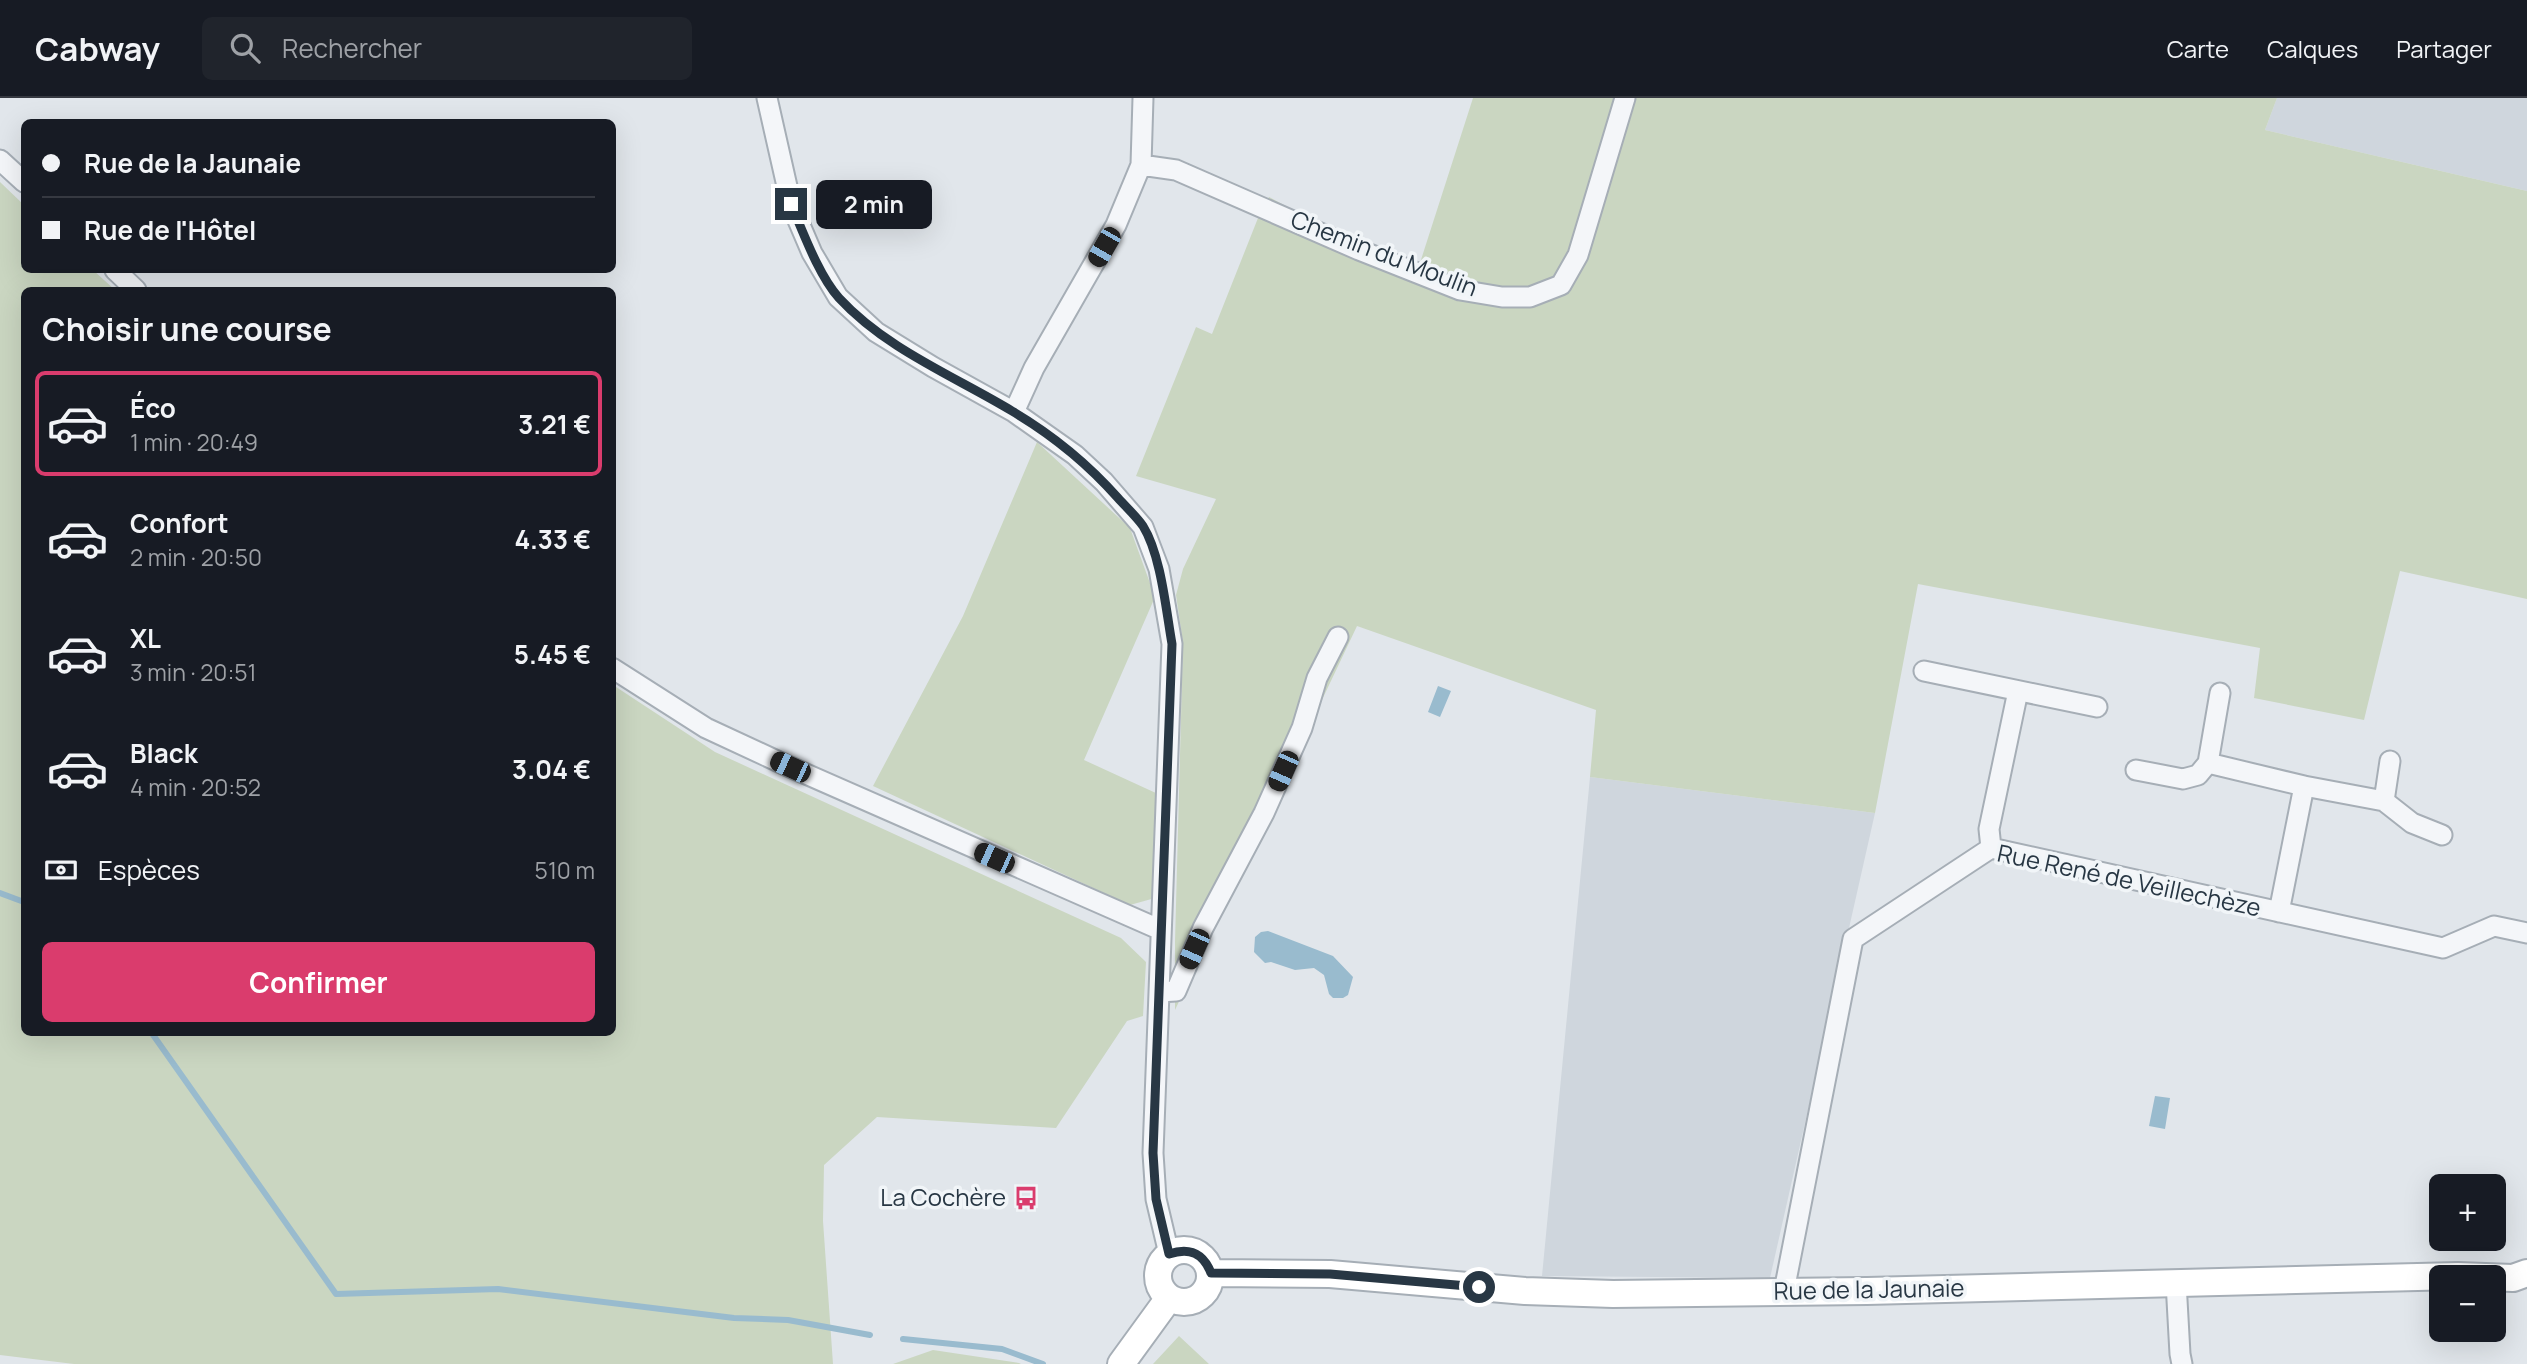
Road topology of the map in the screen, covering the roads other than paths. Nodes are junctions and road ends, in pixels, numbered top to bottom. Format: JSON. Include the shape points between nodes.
{"nodes":[{"id":1,"x":767,"y":98,"type":"edge"},
{"id":2,"x":1143,"y":98,"type":"edge"},
{"id":3,"x":1625,"y":98,"type":"edge"},
{"id":4,"x":0,"y":160,"type":"edge"},
{"id":5,"x":1141,"y":166,"type":"junction"},
{"id":6,"x":21,"y":179,"type":"edge"},
{"id":7,"x":118,"y":273,"type":"edge"},
{"id":8,"x":133,"y":287,"type":"edge"},
{"id":9,"x":1014,"y":412,"type":"junction"},
{"id":10,"x":1338,"y":637,"type":"dead end"},
{"id":11,"x":616,"y":671,"type":"edge"},
{"id":12,"x":1924,"y":671,"type":"dead end"},
{"id":13,"x":2018,"y":691,"type":"junction"},
{"id":14,"x":2220,"y":693,"type":"dead end"},
{"id":15,"x":2096,"y":707,"type":"dead end"},
{"id":16,"x":2390,"y":761,"type":"dead end"},
{"id":17,"x":2208,"y":763,"type":"junction"},
{"id":18,"x":2136,"y":770,"type":"dead end"},
{"id":19,"x":2304,"y":786,"type":"junction"},
{"id":20,"x":2384,"y":802,"type":"junction"},
{"id":21,"x":2442,"y":835,"type":"dead end"},
{"id":22,"x":1991,"y":848,"type":"junction"},
{"id":23,"x":2279,"y":912,"type":"junction"},
{"id":24,"x":1161,"y":930,"type":"junction"},
{"id":25,"x":2527,"y":933,"type":"edge"},
{"id":26,"x":1159,"y":992,"type":"junction"},
{"id":27,"x":1169,"y":1254,"type":"junction"},
{"id":28,"x":1211,"y":1273,"type":"junction"},
{"id":29,"x":2527,"y":1273,"type":"edge"},
{"id":30,"x":2176,"y":1282,"type":"junction"},
{"id":31,"x":1784,"y":1291,"type":"junction"},
{"id":32,"x":1169,"y":1298,"type":"junction"},
{"id":33,"x":1121,"y":1364,"type":"edge"},
{"id":34,"x":2182,"y":1364,"type":"edge"}],
"edges":[{"from":1,"to":9,"type":"street","via":[[791,204],[838,297],[876,332]]},
{"from":2,"to":5,"type":"street"},
{"from":3,"to":5,"type":"street","name":"Chemin du Moulin","via":[[1578,255],[1561,285],[1530,297],[1460,289],[1176,170]]},
{"from":4,"to":6,"type":"street"},
{"from":5,"to":9,"type":"street","via":[[1116,225],[1034,368]]},
{"from":7,"to":8,"type":"street"},
{"from":9,"to":24,"type":"street","via":[[1075,455],[1104,482],[1143,527],[1159,569],[1172,644]]},
{"from":10,"to":26,"type":"street","via":[[1264,813],[1203,928],[1176,991]]},
{"from":11,"to":24,"type":"street","via":[[706,728]]},
{"from":12,"to":13,"type":"street"},
{"from":13,"to":15,"type":"street"},
{"from":13,"to":22,"type":"street","via":[[1989,829]]},
{"from":14,"to":17,"type":"street"},
{"from":16,"to":20,"type":"street"},
{"from":17,"to":18,"type":"street","via":[[2198,775],[2183,779]]},
{"from":17,"to":19,"type":"street"},
{"from":19,"to":20,"type":"street"},
{"from":19,"to":23,"type":"street"},
{"from":20,"to":21,"type":"street","via":[[2412,823]]},
{"from":22,"to":23,"type":"street","name":"Rue René de Veillechèze"},
{"from":22,"to":31,"type":"street","name":"Rue René de Veillechèze","via":[[1853,940]]},
{"from":23,"to":25,"type":"street","name":"Rue René de Veillechèze","via":[[2443,948],[2494,926]]},
{"from":24,"to":26,"type":"street"},
{"from":26,"to":27,"type":"street","via":[[1153,1153],[1156,1199]]},
{"from":27,"to":28,"type":"main road","via":[[1195,1252],[1206,1260]]},
{"from":27,"to":32,"type":"main road","via":[[1158,1276]]},
{"from":28,"to":31,"type":"main road","name":"Rue de la Jaunaie","via":[[1330,1274],[1600,1294]]},
{"from":28,"to":32,"type":"main road","via":[[1203,1295],[1192,1301]]},
{"from":29,"to":30,"type":"main road","name":"Rue de la Jaunaie","via":[[2514,1278]]},
{"from":30,"to":31,"type":"main road","name":"Rue de la Jaunaie"},
{"from":30,"to":34,"type":"street"},
{"from":32,"to":33,"type":"main road"}]}
